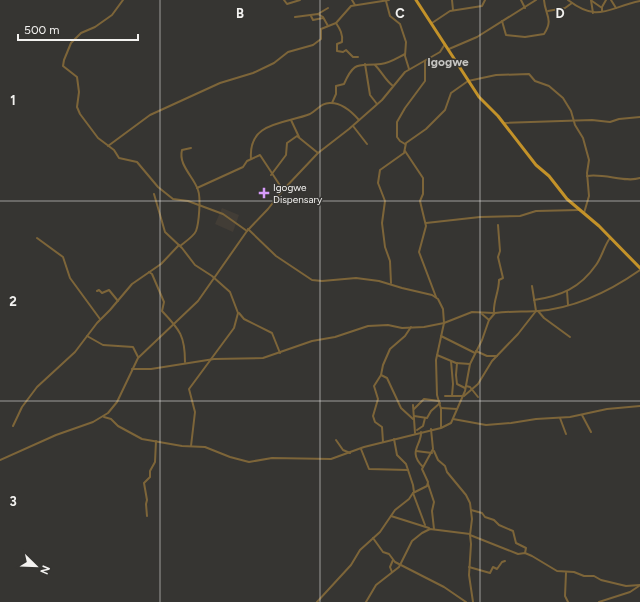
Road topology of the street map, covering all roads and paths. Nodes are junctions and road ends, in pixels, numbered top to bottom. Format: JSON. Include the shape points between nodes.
{"nodes":[{"id":1,"x":123,"y":0,"type":"edge"},
{"id":2,"x":284,"y":0,"type":"edge"},
{"id":3,"x":300,"y":0,"type":"edge"},
{"id":4,"x":352,"y":0,"type":"edge"},
{"id":5,"x":389,"y":0,"type":"edge"},
{"id":6,"x":416,"y":0,"type":"edge"},
{"id":7,"x":452,"y":0,"type":"edge"},
{"id":8,"x":485,"y":0,"type":"edge"},
{"id":9,"x":521,"y":0,"type":"edge"},
{"id":10,"x":536,"y":0,"type":"edge"},
{"id":11,"x":544,"y":0,"type":"edge"},
{"id":12,"x":568,"y":0,"type":"edge"},
{"id":13,"x":591,"y":0,"type":"edge"},
{"id":14,"x":606,"y":0,"type":"edge"},
{"id":15,"x":611,"y":0,"type":"edge"},
{"id":16,"x":386,"y":1,"type":"junction"},
{"id":17,"x":639,"y":1,"type":"edge"},
{"id":18,"x":572,"y":3,"type":"junction"},
{"id":19,"x":356,"y":5,"type":"junction"},
{"id":20,"x":328,"y":8,"type":"dead end"},
{"id":21,"x":524,"y":8,"type":"junction"},
{"id":22,"x":602,"y":8,"type":"junction"},
{"id":23,"x":616,"y":8,"type":"junction"},
{"id":24,"x":453,"y":10,"type":"junction"},
{"id":25,"x":547,"y":10,"type":"junction"},
{"id":26,"x":602,"y":11,"type":"junction"},
{"id":27,"x":593,"y":13,"type":"junction"},
{"id":28,"x":318,"y":14,"type":"junction"},
{"id":29,"x":311,"y":16,"type":"junction"},
{"id":30,"x":295,"y":17,"type":"dead end"},
{"id":31,"x":323,"y":18,"type":"junction"},
{"id":32,"x":502,"y":21,"type":"junction"},
{"id":33,"x":336,"y":23,"type":"junction"},
{"id":34,"x":432,"y":24,"type":"junction"},
{"id":35,"x":328,"y":26,"type":"junction"},
{"id":36,"x":445,"y":44,"type":"junction"},
{"id":37,"x":448,"y":50,"type":"junction"},
{"id":38,"x":405,"y":54,"type":"junction"},
{"id":39,"x":358,"y":57,"type":"dead end"},
{"id":40,"x":425,"y":61,"type":"junction"},
{"id":41,"x":365,"y":64,"type":"junction"},
{"id":42,"x":374,"y":64,"type":"junction"},
{"id":43,"x":409,"y":69,"type":"junction"},
{"id":44,"x":468,"y":81,"type":"junction"},
{"id":45,"x":393,"y":86,"type":"junction"},
{"id":46,"x":332,"y":103,"type":"junction"},
{"id":47,"x":377,"y":104,"type":"junction"},
{"id":48,"x":640,"y":117,"type":"edge"},
{"id":49,"x":291,"y":120,"type":"junction"},
{"id":50,"x":359,"y":120,"type":"junction"},
{"id":51,"x":574,"y":121,"type":"junction"},
{"id":52,"x":503,"y":122,"type":"junction"},
{"id":53,"x":353,"y":126,"type":"junction"},
{"id":54,"x":299,"y":137,"type":"junction"},
{"id":55,"x":367,"y":144,"type":"dead end"},
{"id":56,"x":405,"y":144,"type":"junction"},
{"id":57,"x":108,"y":146,"type":"junction"},
{"id":58,"x":191,"y":148,"type":"dead end"},
{"id":59,"x":405,"y":150,"type":"junction"},
{"id":60,"x":318,"y":153,"type":"junction"},
{"id":61,"x":251,"y":158,"type":"junction"},
{"id":62,"x":271,"y":175,"type":"junction"},
{"id":63,"x":587,"y":176,"type":"junction"},
{"id":64,"x":640,"y":178,"type":"edge"},
{"id":65,"x":197,"y":188,"type":"junction"},
{"id":66,"x":283,"y":190,"type":"junction"},
{"id":67,"x":154,"y":194,"type":"dead end"},
{"id":68,"x":200,"y":206,"type":"junction"},
{"id":69,"x":580,"y":210,"type":"junction"},
{"id":70,"x":584,"y":213,"type":"junction"},
{"id":71,"x":425,"y":223,"type":"junction"},
{"id":72,"x":498,"y":225,"type":"dead end"},
{"id":73,"x":247,"y":230,"type":"junction"},
{"id":74,"x":37,"y":238,"type":"dead end"},
{"id":75,"x":610,"y":238,"type":"junction"},
{"id":76,"x":180,"y":246,"type":"junction"},
{"id":77,"x":640,"y":269,"type":"edge"},
{"id":78,"x":149,"y":272,"type":"junction"},
{"id":79,"x":214,"y":279,"type":"junction"},
{"id":80,"x":391,"y":284,"type":"junction"},
{"id":81,"x":532,"y":286,"type":"dead end"},
{"id":82,"x":96,"y":290,"type":"dead end"},
{"id":83,"x":567,"y":291,"type":"junction"},
{"id":84,"x":436,"y":298,"type":"junction"},
{"id":85,"x":534,"y":300,"type":"junction"},
{"id":86,"x":118,"y":301,"type":"junction"},
{"id":87,"x":568,"y":305,"type":"junction"},
{"id":88,"x":537,"y":311,"type":"junction"},
{"id":89,"x":238,"y":313,"type":"junction"},
{"id":90,"x":495,"y":313,"type":"junction"},
{"id":91,"x":481,"y":314,"type":"junction"},
{"id":92,"x":100,"y":319,"type":"junction"},
{"id":93,"x":489,"y":320,"type":"junction"},
{"id":94,"x":444,"y":323,"type":"junction"},
{"id":95,"x":173,"y":324,"type":"junction"},
{"id":96,"x":411,"y":327,"type":"junction"},
{"id":97,"x":87,"y":336,"type":"junction"},
{"id":98,"x":441,"y":336,"type":"junction"},
{"id":99,"x":570,"y":337,"type":"dead end"},
{"id":100,"x":476,"y":352,"type":"junction"},
{"id":101,"x":280,"y":353,"type":"junction"},
{"id":102,"x":437,"y":355,"type":"junction"},
{"id":103,"x":497,"y":356,"type":"junction"},
{"id":104,"x":138,"y":357,"type":"junction"},
{"id":105,"x":214,"y":359,"type":"junction"},
{"id":106,"x":451,"y":361,"type":"junction"},
{"id":107,"x":185,"y":363,"type":"junction"},
{"id":108,"x":457,"y":363,"type":"junction"},
{"id":109,"x":470,"y":364,"type":"junction"},
{"id":110,"x":132,"y":369,"type":"junction"},
{"id":111,"x":381,"y":375,"type":"junction"},
{"id":112,"x":466,"y":387,"type":"junction"},
{"id":113,"x":472,"y":389,"type":"junction"},
{"id":114,"x":445,"y":396,"type":"dead end"},
{"id":115,"x":452,"y":396,"type":"junction"},
{"id":116,"x":463,"y":396,"type":"junction"},
{"id":117,"x":478,"y":397,"type":"dead end"},
{"id":118,"x":439,"y":402,"type":"junction"},
{"id":119,"x":413,"y":405,"type":"dead end"},
{"id":120,"x":640,"y":406,"type":"edge"},
{"id":121,"x":441,"y":408,"type":"junction"},
{"id":122,"x":457,"y":409,"type":"junction"},
{"id":123,"x":414,"y":410,"type":"junction"},
{"id":124,"x":582,"y":415,"type":"junction"},
{"id":125,"x":104,"y":417,"type":"junction"},
{"id":126,"x":414,"y":417,"type":"junction"},
{"id":127,"x":425,"y":418,"type":"junction"},
{"id":128,"x":560,"y":418,"type":"junction"},
{"id":129,"x":453,"y":419,"type":"junction"},
{"id":130,"x":414,"y":424,"type":"junction"},
{"id":131,"x":419,"y":424,"type":"dead end"},
{"id":132,"x":13,"y":426,"type":"dead end"},
{"id":133,"x":441,"y":428,"type":"junction"},
{"id":134,"x":416,"y":429,"type":"junction"},
{"id":135,"x":431,"y":429,"type":"junction"},
{"id":136,"x":420,"y":432,"type":"junction"},
{"id":137,"x":591,"y":432,"type":"dead end"},
{"id":138,"x":415,"y":433,"type":"junction"},
{"id":139,"x":566,"y":434,"type":"dead end"},
{"id":140,"x":394,"y":439,"type":"junction"},
{"id":141,"x":336,"y":440,"type":"dead end"},
{"id":142,"x":156,"y":441,"type":"junction"},
{"id":143,"x":383,"y":442,"type":"junction"},
{"id":144,"x":191,"y":446,"type":"junction"},
{"id":145,"x":361,"y":449,"type":"junction"},
{"id":146,"x":433,"y":449,"type":"junction"},
{"id":147,"x":416,"y":451,"type":"junction"},
{"id":148,"x":351,"y":453,"type":"junction"},
{"id":149,"x":432,"y":453,"type":"junction"},
{"id":150,"x":0,"y":460,"type":"edge"},
{"id":151,"x":422,"y":467,"type":"junction"},
{"id":152,"x":408,"y":470,"type":"junction"},
{"id":153,"x":428,"y":484,"type":"junction"},
{"id":154,"x":413,"y":493,"type":"junction"},
{"id":155,"x":472,"y":510,"type":"junction"},
{"id":156,"x":147,"y":516,"type":"dead end"},
{"id":157,"x":391,"y":516,"type":"junction"},
{"id":158,"x":426,"y":526,"type":"junction"},
{"id":159,"x":430,"y":529,"type":"junction"},
{"id":160,"x":434,"y":530,"type":"junction"},
{"id":161,"x":470,"y":534,"type":"junction"},
{"id":162,"x":373,"y":538,"type":"junction"},
{"id":163,"x":525,"y":553,"type":"junction"},
{"id":164,"x":393,"y":560,"type":"junction"},
{"id":165,"x":402,"y":560,"type":"junction"},
{"id":166,"x":505,"y":561,"type":"dead end"},
{"id":167,"x":397,"y":562,"type":"junction"},
{"id":168,"x":401,"y":564,"type":"junction"},
{"id":169,"x":469,"y":568,"type":"junction"},
{"id":170,"x":392,"y":572,"type":"junction"},
{"id":171,"x":566,"y":573,"type":"junction"},
{"id":172,"x":640,"y":585,"type":"edge"},
{"id":173,"x":317,"y":602,"type":"edge"},
{"id":174,"x":366,"y":602,"type":"edge"},
{"id":175,"x":466,"y":602,"type":"edge"},
{"id":176,"x":473,"y":602,"type":"edge"},
{"id":177,"x":568,"y":602,"type":"edge"},
{"id":178,"x":598,"y":602,"type":"edge"}],
"edges":[{"from":1,"to":57,"type":"street","via":[[112,15],[81,33],[71,43],[63,64],[64,68],[77,76],[77,107],[80,114],[98,138]]},
{"from":2,"to":3,"type":"street","via":[[287,4]]},
{"from":4,"to":19,"type":"street"},
{"from":5,"to":16,"type":"street"},
{"from":6,"to":34,"type":"main road"},
{"from":7,"to":24,"type":"street"},
{"from":8,"to":24,"type":"street","via":[[482,6]]},
{"from":9,"to":21,"type":"street"},
{"from":10,"to":21,"type":"street"},
{"from":11,"to":25,"type":"street"},
{"from":12,"to":18,"type":"street"},
{"from":13,"to":22,"type":"street"},
{"from":13,"to":27,"type":"street"},
{"from":14,"to":22,"type":"street"},
{"from":15,"to":23,"type":"street"},
{"from":16,"to":19,"type":"street"},
{"from":16,"to":38,"type":"street","via":[[390,16],[400,24],[406,42]]},
{"from":17,"to":23,"type":"street"},
{"from":18,"to":25,"type":"street","via":[[565,8]]},
{"from":18,"to":27,"type":"street","via":[[581,10]]},
{"from":19,"to":33,"type":"street","via":[[350,7]]},
{"from":20,"to":28,"type":"street"},
{"from":21,"to":32,"type":"street"},
{"from":22,"to":26,"type":"street"},
{"from":23,"to":26,"type":"street"},
{"from":24,"to":34,"type":"street"},
{"from":25,"to":32,"type":"street","via":[[549,23],[544,34],[506,35]]},
{"from":26,"to":27,"type":"street"},
{"from":28,"to":29,"type":"street"},
{"from":28,"to":31,"type":"street"},
{"from":29,"to":30,"type":"street"},
{"from":29,"to":31,"type":"street","via":[[313,20]]},
{"from":31,"to":35,"type":"street"},
{"from":32,"to":37,"type":"street"},
{"from":33,"to":35,"type":"street"},
{"from":33,"to":39,"type":"street","via":[[342,38],[342,42],[337,44],[338,51],[346,50],[353,57]]},
{"from":34,"to":36,"type":"main road"},
{"from":35,"to":57,"type":"street","via":[[321,29],[321,39],[314,44],[290,51],[264,68],[220,83],[152,114]]},
{"from":36,"to":37,"type":"main road"},
{"from":36,"to":40,"type":"street","via":[[440,52]]},
{"from":37,"to":44,"type":"main road"},
{"from":38,"to":42,"type":"street","via":[[393,61]]},
{"from":38,"to":43,"type":"street"},
{"from":40,"to":43,"type":"street"},
{"from":40,"to":56,"type":"street","via":[[425,81],[404,108],[397,122],[397,137]]},
{"from":41,"to":42,"type":"street"},
{"from":41,"to":46,"type":"street","via":[[354,67],[344,84],[336,86]]},
{"from":41,"to":47,"type":"street","via":[[370,95]]},
{"from":42,"to":45,"type":"street","via":[[382,72],[385,81]]},
{"from":43,"to":45,"type":"street"},
{"from":44,"to":51,"type":"street","via":[[496,75],[530,75],[534,80],[560,94]]},
{"from":44,"to":52,"type":"main road","via":[[479,97]]},
{"from":44,"to":56,"type":"street","via":[[452,93],[445,110],[432,124]]},
{"from":45,"to":47,"type":"street"},
{"from":46,"to":49,"type":"street","via":[[324,104],[316,111]]},
{"from":46,"to":50,"type":"street","via":[[348,110]]},
{"from":47,"to":50,"type":"street"},
{"from":48,"to":51,"type":"street","via":[[610,122]]},
{"from":49,"to":54,"type":"street"},
{"from":49,"to":61,"type":"street","via":[[262,130],[252,148]]},
{"from":50,"to":53,"type":"street"},
{"from":51,"to":52,"type":"street"},
{"from":51,"to":63,"type":"street","via":[[583,138],[588,156]]},
{"from":52,"to":69,"type":"main road","via":[[536,165]]},
{"from":53,"to":55,"type":"street"},
{"from":53,"to":60,"type":"street"},
{"from":54,"to":60,"type":"street"},
{"from":54,"to":62,"type":"street","via":[[287,143],[286,156]]},
{"from":56,"to":59,"type":"street"},
{"from":57,"to":68,"type":"street","via":[[121,159],[137,162],[158,187],[173,199]]},
{"from":58,"to":65,"type":"street","via":[[182,150],[181,156]]},
{"from":59,"to":71,"type":"street","via":[[423,178],[423,194],[420,200]]},
{"from":59,"to":80,"type":"street","via":[[380,169],[378,182],[385,201],[382,229],[390,261]]},
{"from":60,"to":66,"type":"street"},
{"from":61,"to":62,"type":"street","via":[[260,155]]},
{"from":61,"to":65,"type":"street","via":[[243,167]]},
{"from":62,"to":66,"type":"street"},
{"from":63,"to":64,"type":"street","via":[[632,180]]},
{"from":63,"to":70,"type":"street","via":[[589,196]]},
{"from":65,"to":68,"type":"street"},
{"from":66,"to":73,"type":"street"},
{"from":67,"to":76,"type":"street","via":[[164,232]]},
{"from":68,"to":73,"type":"street","via":[[227,216]]},
{"from":68,"to":76,"type":"street","via":[[196,230]]},
{"from":69,"to":70,"type":"main road"},
{"from":69,"to":71,"type":"street","via":[[536,211],[520,216]]},
{"from":70,"to":75,"type":"main road"},
{"from":71,"to":84,"type":"street","via":[[419,252]]},
{"from":72,"to":90,"type":"street","via":[[498,258],[503,278],[499,281],[500,288],[496,294]]},
{"from":73,"to":79,"type":"street"},
{"from":73,"to":80,"type":"street","via":[[276,256],[312,280],[356,278]]},
{"from":74,"to":92,"type":"street","via":[[63,257],[70,278]]},
{"from":75,"to":77,"type":"main road"},
{"from":75,"to":83,"type":"street","via":[[596,266],[581,284]]},
{"from":76,"to":78,"type":"street"},
{"from":76,"to":79,"type":"street","via":[[195,265]]},
{"from":77,"to":87,"type":"street","via":[[593,298]]},
{"from":78,"to":86,"type":"street","via":[[132,284]]},
{"from":78,"to":95,"type":"street","via":[[164,302],[162,310]]},
{"from":79,"to":89,"type":"street","via":[[231,293]]},
{"from":79,"to":95,"type":"street","via":[[198,301]]},
{"from":80,"to":84,"type":"street"},
{"from":81,"to":85,"type":"street"},
{"from":82,"to":86,"type":"street","via":[[102,293],[109,290]]},
{"from":83,"to":85,"type":"street"},
{"from":83,"to":87,"type":"street"},
{"from":84,"to":94,"type":"street","via":[[443,309]]},
{"from":85,"to":88,"type":"street"},
{"from":86,"to":92,"type":"street"},
{"from":87,"to":88,"type":"street"},
{"from":88,"to":90,"type":"street"},
{"from":88,"to":99,"type":"street"},
{"from":88,"to":103,"type":"street"},
{"from":89,"to":101,"type":"street","via":[[244,319],[272,333]]},
{"from":89,"to":105,"type":"street","via":[[236,325]]},
{"from":90,"to":91,"type":"street"},
{"from":90,"to":93,"type":"street"},
{"from":91,"to":93,"type":"street"},
{"from":91,"to":94,"type":"street","via":[[472,312]]},
{"from":92,"to":97,"type":"street"},
{"from":93,"to":100,"type":"street"},
{"from":94,"to":96,"type":"street","via":[[428,327]]},
{"from":94,"to":98,"type":"street"},
{"from":95,"to":104,"type":"street"},
{"from":95,"to":107,"type":"street","via":[[184,342]]},
{"from":96,"to":101,"type":"street","via":[[368,326],[335,337],[312,341]]},
{"from":96,"to":111,"type":"street","via":[[390,349]]},
{"from":97,"to":104,"type":"street","via":[[103,344],[133,347]]},
{"from":97,"to":132,"type":"street","via":[[75,352],[36,387]]},
{"from":98,"to":100,"type":"street"},
{"from":98,"to":102,"type":"street"},
{"from":100,"to":103,"type":"street"},
{"from":100,"to":109,"type":"street"},
{"from":101,"to":105,"type":"street","via":[[259,358]]},
{"from":102,"to":106,"type":"street"},
{"from":102,"to":118,"type":"street","via":[[436,390]]},
{"from":103,"to":113,"type":"street"},
{"from":104,"to":110,"type":"street"},
{"from":105,"to":107,"type":"street"},
{"from":105,"to":144,"type":"street","via":[[189,389],[195,412]]},
{"from":106,"to":108,"type":"street"},
{"from":106,"to":115,"type":"street"},
{"from":107,"to":110,"type":"street","via":[[151,369]]},
{"from":108,"to":109,"type":"street"},
{"from":108,"to":112,"type":"street","via":[[457,384]]},
{"from":109,"to":112,"type":"street"},
{"from":110,"to":125,"type":"street","via":[[117,402]]},
{"from":111,"to":126,"type":"street","via":[[387,378],[400,408]]},
{"from":111,"to":143,"type":"street","via":[[374,386],[378,399],[373,418],[382,427]]},
{"from":112,"to":113,"type":"street"},
{"from":112,"to":116,"type":"street"},
{"from":113,"to":116,"type":"street"},
{"from":113,"to":117,"type":"street"},
{"from":114,"to":115,"type":"street"},
{"from":115,"to":116,"type":"street"},
{"from":116,"to":122,"type":"street"},
{"from":118,"to":121,"type":"street"},
{"from":118,"to":123,"type":"street","via":[[424,399]]},
{"from":118,"to":127,"type":"street","via":[[428,418]]},
{"from":119,"to":123,"type":"street"},
{"from":120,"to":124,"type":"street","via":[[612,408]]},
{"from":121,"to":122,"type":"street"},
{"from":121,"to":133,"type":"street"},
{"from":122,"to":129,"type":"street"},
{"from":123,"to":126,"type":"street"},
{"from":124,"to":128,"type":"street"},
{"from":124,"to":137,"type":"street"},
{"from":125,"to":142,"type":"street","via":[[138,437]]},
{"from":125,"to":150,"type":"street","via":[[50,437]]},
{"from":126,"to":127,"type":"street"},
{"from":126,"to":130,"type":"street"},
{"from":127,"to":134,"type":"street","via":[[423,426]]},
{"from":128,"to":129,"type":"street","via":[[486,425]]},
{"from":128,"to":139,"type":"street"},
{"from":129,"to":133,"type":"street"},
{"from":130,"to":131,"type":"street"},
{"from":130,"to":134,"type":"street"},
{"from":133,"to":135,"type":"street"},
{"from":134,"to":136,"type":"street"},
{"from":134,"to":138,"type":"street"},
{"from":135,"to":136,"type":"street"},
{"from":135,"to":146,"type":"street"},
{"from":136,"to":138,"type":"street"},
{"from":136,"to":147,"type":"street"},
{"from":138,"to":140,"type":"street"},
{"from":140,"to":143,"type":"street"},
{"from":140,"to":152,"type":"street","via":[[397,455]]},
{"from":141,"to":148,"type":"street","via":[[343,450]]},
{"from":142,"to":144,"type":"street"},
{"from":142,"to":156,"type":"street","via":[[155,462],[150,470],[150,477],[144,483]]},
{"from":143,"to":145,"type":"street"},
{"from":144,"to":148,"type":"street","via":[[205,447],[249,462],[272,458],[331,459]]},
{"from":145,"to":148,"type":"street"},
{"from":145,"to":152,"type":"street","via":[[369,469]]},
{"from":146,"to":149,"type":"street"},
{"from":146,"to":155,"type":"street","via":[[436,458],[445,466],[467,497]]},
{"from":147,"to":149,"type":"street"},
{"from":147,"to":151,"type":"street","via":[[416,458]]},
{"from":149,"to":151,"type":"street"},
{"from":151,"to":153,"type":"street"},
{"from":152,"to":154,"type":"street"},
{"from":153,"to":154,"type":"street","via":[[424,489]]},
{"from":153,"to":160,"type":"street","via":[[434,502]]},
{"from":154,"to":157,"type":"street"},
{"from":154,"to":158,"type":"street"},
{"from":155,"to":161,"type":"street"},
{"from":155,"to":163,"type":"street","via":[[513,531],[516,543],[526,548]]},
{"from":157,"to":158,"type":"street"},
{"from":157,"to":162,"type":"street"},
{"from":158,"to":159,"type":"street"},
{"from":159,"to":160,"type":"street"},
{"from":159,"to":165,"type":"street","via":[[412,541]]},
{"from":160,"to":161,"type":"street"},
{"from":161,"to":163,"type":"street","via":[[518,554]]},
{"from":161,"to":169,"type":"street"},
{"from":162,"to":164,"type":"street","via":[[380,550],[389,554]]},
{"from":162,"to":173,"type":"street"},
{"from":163,"to":171,"type":"street","via":[[554,570]]},
{"from":164,"to":167,"type":"street"},
{"from":164,"to":170,"type":"street","via":[[390,567]]},
{"from":165,"to":167,"type":"street"},
{"from":165,"to":168,"type":"street"},
{"from":166,"to":169,"type":"street","via":[[497,569],[493,567],[490,573]]},
{"from":167,"to":168,"type":"street"},
{"from":168,"to":170,"type":"street"},
{"from":168,"to":175,"type":"street"},
{"from":169,"to":176,"type":"street"},
{"from":170,"to":174,"type":"street","via":[[376,585]]},
{"from":171,"to":172,"type":"street","via":[[594,576],[626,586]]},
{"from":171,"to":177,"type":"street","via":[[565,596]]},
{"from":172,"to":178,"type":"street","via":[[630,592]]}]}
